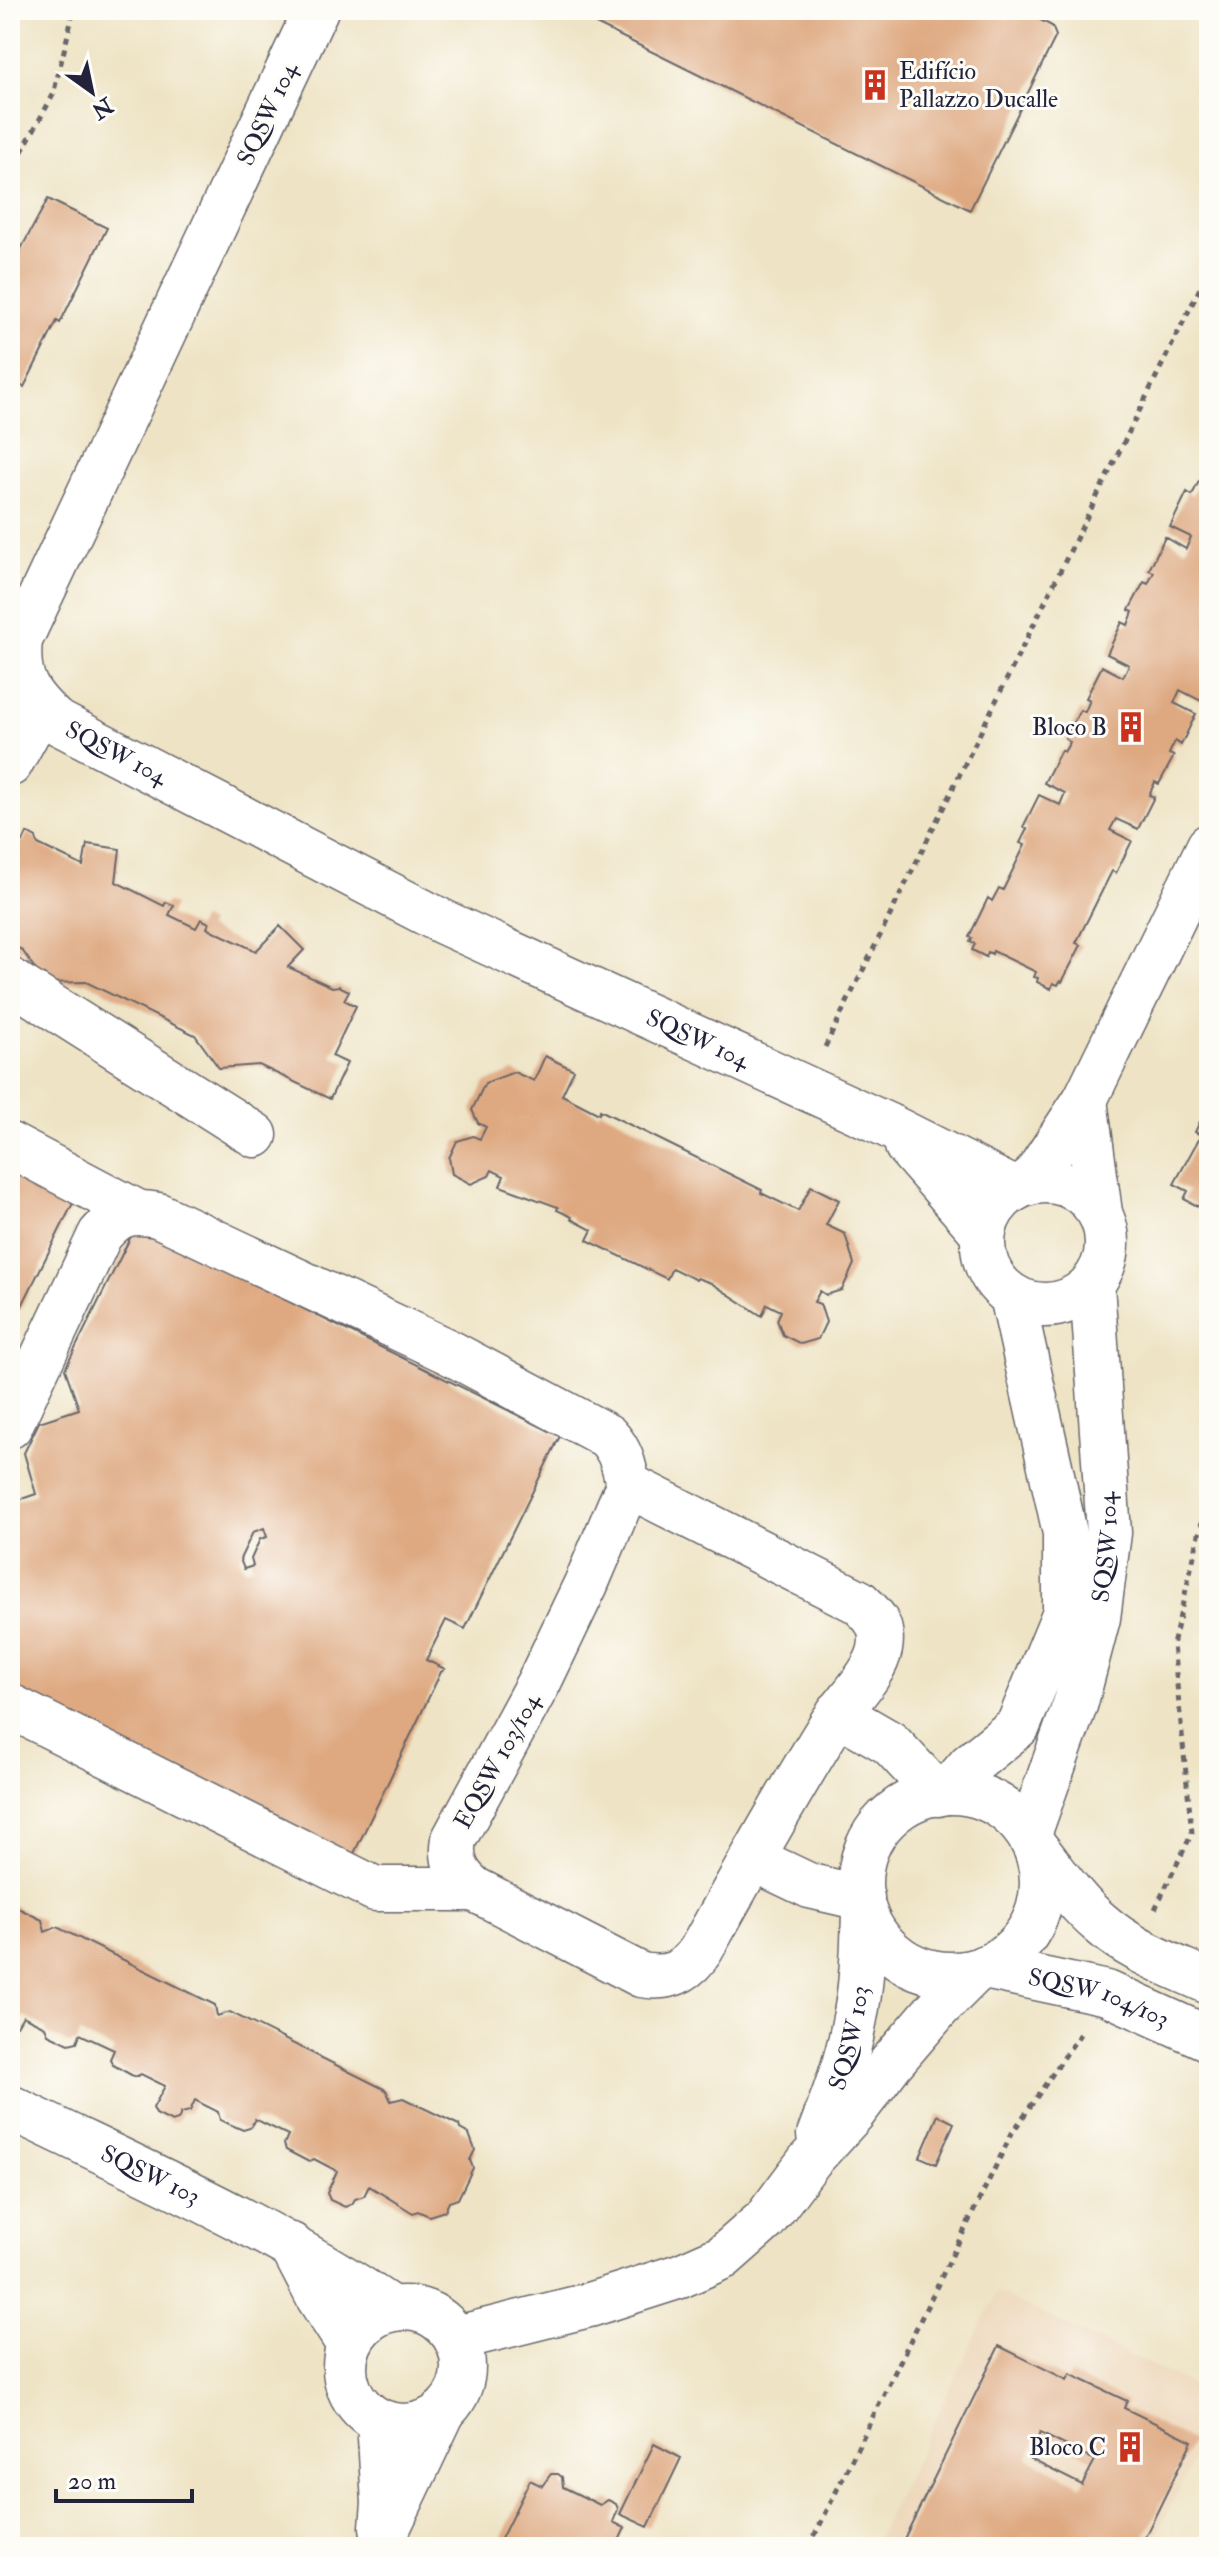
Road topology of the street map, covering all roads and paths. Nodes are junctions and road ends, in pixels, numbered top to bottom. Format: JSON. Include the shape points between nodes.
{"nodes":[{"id":1,"x":71,"y":10,"type":"edge"},
{"id":2,"x":316,"y":10,"type":"edge"},
{"id":3,"x":10,"y":173,"type":"edge"},
{"id":4,"x":1209,"y":288,"type":"edge"},
{"id":5,"x":41,"y":708,"type":"junction"},
{"id":6,"x":10,"y":764,"type":"edge"},
{"id":7,"x":1209,"y":846,"type":"edge"},
{"id":8,"x":10,"y":980,"type":"edge"},
{"id":9,"x":805,"y":1088,"type":"junction"},
{"id":10,"x":1085,"y":1100,"type":"junction"},
{"id":11,"x":889,"y":1126,"type":"junction"},
{"id":12,"x":255,"y":1135,"type":"dead end"},
{"id":13,"x":10,"y":1145,"type":"edge"},
{"id":14,"x":1022,"y":1186,"type":"junction"},
{"id":15,"x":135,"y":1211,"type":"junction"},
{"id":16,"x":1100,"y":1213,"type":"junction"},
{"id":17,"x":983,"y":1233,"type":"junction"},
{"id":18,"x":1092,"y":1285,"type":"junction"},
{"id":19,"x":1012,"y":1296,"type":"junction"},
{"id":20,"x":10,"y":1426,"type":"edge"},
{"id":21,"x":628,"y":1485,"type":"junction"},
{"id":22,"x":1082,"y":1615,"type":"junction"},
{"id":23,"x":10,"y":1706,"type":"edge"},
{"id":24,"x":838,"y":1713,"type":"junction"},
{"id":25,"x":942,"y":1793,"type":"junction"},
{"id":26,"x":1032,"y":1841,"type":"junction"},
{"id":27,"x":753,"y":1859,"type":"junction"},
{"id":28,"x":474,"y":1889,"type":"junction"},
{"id":29,"x":863,"y":1905,"type":"junction"},
{"id":30,"x":980,"y":1969,"type":"junction"},
{"id":31,"x":1209,"y":1982,"type":"edge"},
{"id":32,"x":1209,"y":2039,"type":"edge"},
{"id":33,"x":10,"y":2107,"type":"edge"},
{"id":34,"x":810,"y":2160,"type":"junction"},
{"id":35,"x":291,"y":2245,"type":"junction"},
{"id":36,"x":392,"y":2309,"type":"junction"},
{"id":37,"x":349,"y":2345,"type":"junction"},
{"id":38,"x":455,"y":2376,"type":"junction"},
{"id":39,"x":379,"y":2421,"type":"junction"},
{"id":40,"x":380,"y":2546,"type":"edge"}],
"edges":[{"from":1,"to":3,"type":"path","via":[[53,95]]},
{"from":2,"to":5,"type":"street","name":"SQSW 104","via":[[20,640],[19,674]]},
{"from":4,"to":9,"type":"path","via":[[1202,284]]},
{"from":5,"to":6,"type":"street"},
{"from":5,"to":9,"type":"street","name":"SQSW 104","via":[[55,721],[443,922]]},
{"from":7,"to":10,"type":"street"},
{"from":8,"to":12,"type":"street"},
{"from":9,"to":11,"type":"street","name":"SQSW 104"},
{"from":10,"to":14,"type":"street"},
{"from":10,"to":16,"type":"street"},
{"from":11,"to":14,"type":"street","name":"SQSW 104"},
{"from":11,"to":17,"type":"street","name":"SQSW 104"},
{"from":13,"to":15,"type":"street"},
{"from":14,"to":16,"type":"street","via":[[1047,1180],[1078,1190]]},
{"from":14,"to":17,"type":"street","via":[[1000,1200]]},
{"from":15,"to":20,"type":"street","via":[[110,1223],[100,1235]]},
{"from":15,"to":21,"type":"street","via":[[158,1215],[449,1352],[607,1436],[623,1458]]},
{"from":16,"to":18,"type":"street","via":[[1108,1250]]},
{"from":17,"to":19,"type":"street","via":[[988,1269]]},
{"from":18,"to":19,"type":"street","via":[[1078,1296],[1045,1306]]},
{"from":18,"to":22,"type":"street","name":"SQSW 104","via":[[1109,1533]]},
{"from":19,"to":22,"type":"street","name":"SQSW 104"},
{"from":21,"to":24,"type":"street","via":[[859,1602],[874,1616],[880,1623],[880,1651]]},
{"from":21,"to":28,"type":"street","name":"EQSW 103/104","via":[[539,1682],[454,1839],[453,1861]]},
{"from":22,"to":25,"type":"street","name":"SQSW 104","via":[[1018,1726]]},
{"from":22,"to":26,"type":"street","name":"SQSW 104","via":[[1076,1702]]},
{"from":23,"to":28,"type":"street","via":[[375,1889]]},
{"from":24,"to":25,"type":"street","via":[[890,1743]]},
{"from":24,"to":27,"type":"street"},
{"from":25,"to":26,"type":"street","via":[[994,1801],[1014,1815]]},
{"from":25,"to":29,"type":"street","via":[[920,1797],[895,1811],[876,1831],[859,1885]]},
{"from":26,"to":30,"type":"street","via":[[1042,1875],[1040,1904],[1029,1931],[1010,1953]]},
{"from":26,"to":31,"type":"street","via":[[1101,1925],[1135,1948]]},
{"from":27,"to":28,"type":"street","via":[[693,1962],[667,1976],[641,1975]]},
{"from":27,"to":29,"type":"street"},
{"from":29,"to":30,"type":"street","via":[[877,1937],[896,1956],[920,1969],[947,1974]]},
{"from":29,"to":34,"type":"street","name":"SQSW 103","via":[[855,2021]]},
{"from":30,"to":32,"type":"street","name":"SQSW 104/103","via":[[1107,1993]]},
{"from":30,"to":34,"type":"street","name":"SQSW 103","via":[[928,2019]]},
{"from":33,"to":35,"type":"street","name":"SQSW 103"},
{"from":34,"to":38,"type":"street","name":"SQSW 103","via":[[765,2220],[723,2257],[680,2276],[555,2314]]},
{"from":35,"to":36,"type":"street","name":"SQSW 103"},
{"from":35,"to":37,"type":"street"},
{"from":36,"to":37,"type":"street","via":[[359,2328]]},
{"from":36,"to":38,"type":"street","via":[[411,2308],[445,2323]]},
{"from":37,"to":39,"type":"street","via":[[344,2364],[347,2384],[355,2402]]},
{"from":38,"to":39,"type":"street","via":[[427,2422],[407,2427]]},
{"from":38,"to":40,"type":"street"},
{"from":39,"to":40,"type":"street","via":[[384,2503]]}]}
